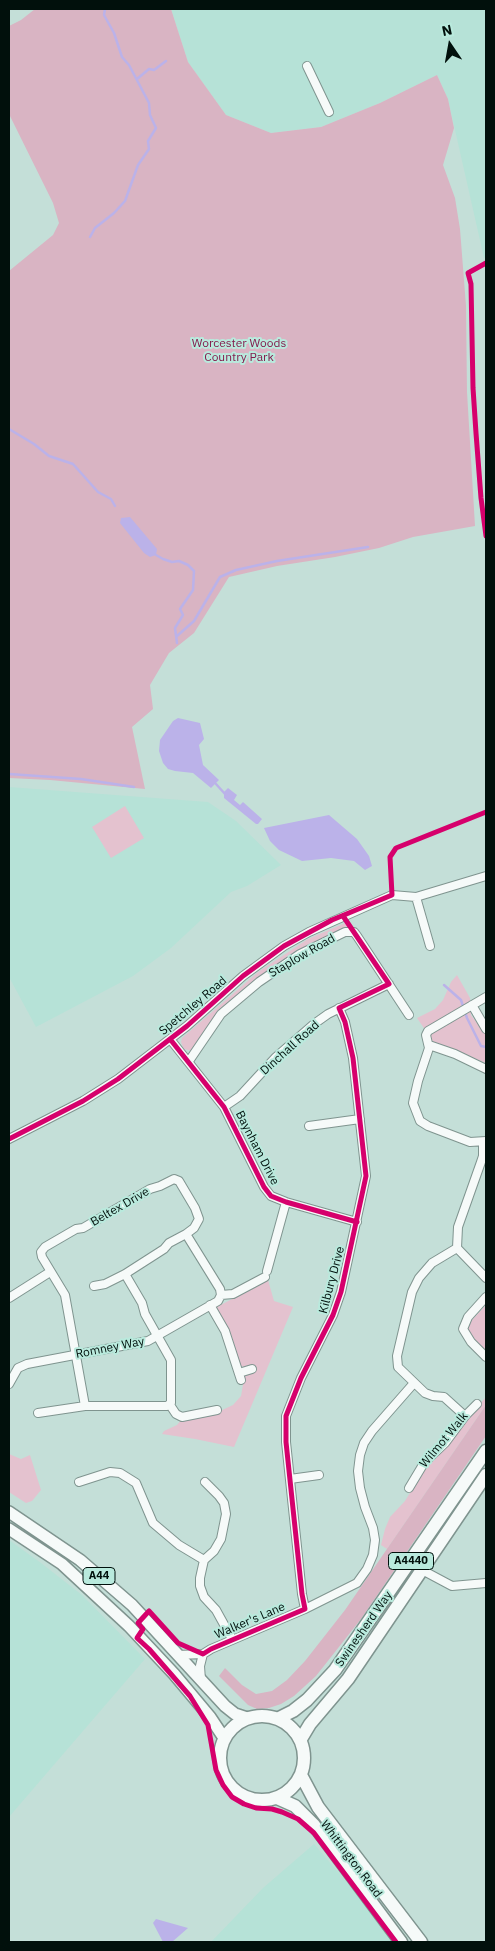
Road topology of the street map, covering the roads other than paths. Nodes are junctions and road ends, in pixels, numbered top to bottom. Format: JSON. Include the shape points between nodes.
{"nodes":[{"id":1,"x":307,"y":66,"type":"dead end"},
{"id":2,"x":329,"y":112,"type":"dead end"},
{"id":3,"x":486,"y":876,"type":"edge"},
{"id":4,"x":416,"y":897,"type":"junction"},
{"id":5,"x":430,"y":946,"type":"dead end"},
{"id":6,"x":389,"y":984,"type":"junction"},
{"id":7,"x":486,"y":997,"type":"edge"},
{"id":8,"x":470,"y":1006,"type":"junction"},
{"id":9,"x":339,"y":1008,"type":"junction"},
{"id":10,"x":409,"y":1015,"type":"dead end"},
{"id":11,"x":486,"y":1029,"type":"edge"},
{"id":12,"x":170,"y":1039,"type":"junction"},
{"id":13,"x":429,"y":1045,"type":"junction"},
{"id":14,"x":189,"y":1061,"type":"junction"},
{"id":15,"x":486,"y":1069,"type":"edge"},
{"id":16,"x":224,"y":1107,"type":"junction"},
{"id":17,"x":360,"y":1119,"type":"junction"},
{"id":18,"x":309,"y":1126,"type":"dead end"},
{"id":19,"x":9,"y":1139,"type":"edge"},
{"id":20,"x":484,"y":1142,"type":"edge"},
{"id":21,"x":286,"y":1202,"type":"junction"},
{"id":22,"x":357,"y":1222,"type":"junction"},
{"id":23,"x":186,"y":1234,"type":"junction"},
{"id":24,"x":457,"y":1248,"type":"junction"},
{"id":25,"x":50,"y":1272,"type":"junction"},
{"id":26,"x":125,"y":1274,"type":"junction"},
{"id":27,"x":486,"y":1278,"type":"edge"},
{"id":28,"x":94,"y":1286,"type":"dead end"},
{"id":29,"x":222,"y":1296,"type":"junction"},
{"id":30,"x":486,"y":1297,"type":"edge"},
{"id":31,"x":9,"y":1298,"type":"edge"},
{"id":32,"x":210,"y":1305,"type":"junction"},
{"id":33,"x":158,"y":1336,"type":"junction"},
{"id":34,"x":76,"y":1355,"type":"junction"},
{"id":35,"x":486,"y":1357,"type":"edge"},
{"id":36,"x":252,"y":1369,"type":"dead end"},
{"id":37,"x":414,"y":1383,"type":"junction"},
{"id":38,"x":9,"y":1384,"type":"edge"},
{"id":39,"x":476,"y":1404,"type":"dead end"},
{"id":40,"x":170,"y":1405,"type":"junction"},
{"id":41,"x":85,"y":1406,"type":"junction"},
{"id":42,"x":216,"y":1410,"type":"dead end"},
{"id":43,"x":38,"y":1413,"type":"dead end"},
{"id":44,"x":465,"y":1416,"type":"junction"},
{"id":45,"x":486,"y":1451,"type":"edge"},
{"id":46,"x":406,"y":1473,"type":"dead end"},
{"id":47,"x":319,"y":1475,"type":"dead end"},
{"id":48,"x":486,"y":1475,"type":"edge"},
{"id":49,"x":415,"y":1478,"type":"junction"},
{"id":50,"x":290,"y":1479,"type":"junction"},
{"id":51,"x":79,"y":1482,"type":"dead end"},
{"id":52,"x":204,"y":1482,"type":"dead end"},
{"id":53,"x":409,"y":1488,"type":"dead end"},
{"id":54,"x":9,"y":1512,"type":"edge"},
{"id":55,"x":9,"y":1529,"type":"edge"},
{"id":56,"x":204,"y":1560,"type":"junction"},
{"id":57,"x":422,"y":1570,"type":"junction"},
{"id":58,"x":486,"y":1583,"type":"edge"},
{"id":59,"x":305,"y":1609,"type":"junction"},
{"id":60,"x":232,"y":1640,"type":"junction"},
{"id":61,"x":203,"y":1654,"type":"junction"},
{"id":62,"x":178,"y":1655,"type":"junction"},
{"id":63,"x":201,"y":1680,"type":"junction"},
{"id":64,"x":247,"y":1718,"type":"junction"},
{"id":65,"x":279,"y":1718,"type":"junction"},
{"id":66,"x":224,"y":1738,"type":"junction"},
{"id":67,"x":301,"y":1739,"type":"junction"},
{"id":68,"x":300,"y":1775,"type":"junction"},
{"id":69,"x":276,"y":1798,"type":"junction"},
{"id":70,"x":401,"y":1942,"type":"edge"},
{"id":71,"x":421,"y":1942,"type":"edge"}],
"edges":[{"from":1,"to":2,"type":"street"},
{"from":3,"to":4,"type":"street","name":"Spetchley Road"},
{"from":4,"to":5,"type":"street"},
{"from":4,"to":12,"type":"street","name":"Spetchley Road","via":[[392,895],[300,936],[243,976]]},
{"from":6,"to":9,"type":"street","name":"Dinchall Road"},
{"from":6,"to":10,"type":"street","name":"Staplow Road"},
{"from":6,"to":14,"type":"street","name":"Staplow Road","via":[[354,932],[339,934],[284,963],[259,982],[222,1014]]},
{"from":7,"to":8,"type":"street"},
{"from":8,"to":11,"type":"street"},
{"from":8,"to":13,"type":"street","via":[[428,1031]]},
{"from":9,"to":16,"type":"street","name":"Dinchall Road","via":[[290,1044],[245,1091]]},
{"from":9,"to":17,"type":"street","name":"Kilbury Drive","via":[[353,1058]]},
{"from":12,"to":14,"type":"street","name":"Baynham Drive"},
{"from":12,"to":19,"type":"street","name":"Spetchley Road","via":[[83,1101]]},
{"from":13,"to":15,"type":"street"},
{"from":13,"to":20,"type":"street","via":[[413,1103],[416,1115],[428,1126],[470,1142]]},
{"from":14,"to":16,"type":"street","name":"Baynham Drive"},
{"from":16,"to":21,"type":"street","name":"Baynham Drive","via":[[267,1192]]},
{"from":17,"to":18,"type":"street"},
{"from":17,"to":22,"type":"street","name":"Kilbury Drive","via":[[366,1176]]},
{"from":20,"to":24,"type":"street","via":[[481,1162],[458,1227]]},
{"from":21,"to":22,"type":"street","name":"Baynham Drive"},
{"from":21,"to":29,"type":"street","name":"Romney Way","via":[[266,1274],[233,1294]]},
{"from":22,"to":50,"type":"street","name":"Kilbury Drive","via":[[333,1315],[286,1416]]},
{"from":23,"to":25,"type":"street","name":"Beltex Drive","via":[[199,1219],[179,1181],[174,1179],[46,1247],[41,1252]]},
{"from":23,"to":26,"type":"street"},
{"from":23,"to":29,"type":"street"},
{"from":24,"to":27,"type":"street"},
{"from":24,"to":37,"type":"street","via":[[425,1270],[412,1292],[397,1356],[398,1367]]},
{"from":25,"to":31,"type":"street"},
{"from":25,"to":34,"type":"street","name":"Beltex Drive","via":[[65,1295]]},
{"from":26,"to":28,"type":"street"},
{"from":26,"to":33,"type":"street"},
{"from":29,"to":32,"type":"street","name":"Romney Way"},
{"from":30,"to":35,"type":"street","via":[[463,1329]]},
{"from":32,"to":33,"type":"street","name":"Romney Way"},
{"from":32,"to":36,"type":"street","via":[[225,1331],[240,1376]]},
{"from":33,"to":34,"type":"street","name":"Romney Way","via":[[140,1344]]},
{"from":33,"to":40,"type":"street","via":[[172,1365]]},
{"from":34,"to":38,"type":"street","name":"Romney Way","via":[[27,1364],[18,1368]]},
{"from":34,"to":41,"type":"street","name":"Beltex Drive"},
{"from":37,"to":44,"type":"street","via":[[428,1395],[444,1397]]},
{"from":37,"to":59,"type":"street","name":"Walker's Lane","via":[[372,1431],[360,1455],[359,1477],[375,1540],[366,1569],[357,1583]]},
{"from":39,"to":44,"type":"street","name":"Wilmot Walk"},
{"from":40,"to":41,"type":"street"},
{"from":40,"to":42,"type":"street","via":[[182,1417]]},
{"from":41,"to":43,"type":"street"},
{"from":44,"to":49,"type":"street","name":"Wilmot Walk"},
{"from":45,"to":65,"type":"highway","name":"Swinesherd Way","number":"A4440","via":[[335,1670],[307,1700]]},
{"from":46,"to":49,"type":"street","name":"Wilmot Walk"},
{"from":47,"to":50,"type":"street"},
{"from":48,"to":57,"type":"highway","name":"Swinesherd Way","number":"A4440"},
{"from":49,"to":53,"type":"street","name":"Wilmot Walk"},
{"from":50,"to":59,"type":"street","name":"Kilbury Drive"},
{"from":51,"to":56,"type":"street","via":[[110,1472],[130,1478],[140,1490],[153,1523],[179,1545]]},
{"from":52,"to":56,"type":"street","via":[[224,1503],[226,1514],[221,1539]]},
{"from":54,"to":62,"type":"main road","number":"A44","via":[[80,1560],[132,1605]]},
{"from":55,"to":66,"type":"main road","number":"A44","via":[[62,1564],[129,1626],[192,1695]]},
{"from":56,"to":60,"type":"street","via":[[200,1586]]},
{"from":57,"to":58,"type":"street","via":[[452,1586]]},
{"from":57,"to":67,"type":"highway","name":"Swinesherd Way","number":"A4440","via":[[348,1679]]},
{"from":59,"to":60,"type":"street","name":"Walker's Lane"},
{"from":60,"to":61,"type":"street","name":"Walker's Lane"},
{"from":61,"to":62,"type":"street","name":"Walker's Lane"},
{"from":61,"to":63,"type":"street"},
{"from":62,"to":63,"type":"main road","number":"A44"},
{"from":63,"to":64,"type":"main road","number":"A44","via":[[235,1714]]},
{"from":64,"to":65,"type":"highway","via":[[262,1715]]},
{"from":64,"to":66,"type":"highway","via":[[232,1726]]},
{"from":65,"to":67,"type":"highway"},
{"from":66,"to":69,"type":"highway","via":[[219,1758],[220,1769],[227,1782],[238,1793],[252,1799]]},
{"from":67,"to":68,"type":"highway","via":[[304,1762]]},
{"from":68,"to":69,"type":"highway","via":[[287,1792]]},
{"from":68,"to":71,"type":"highway","name":"Whittington Road","via":[[318,1807]]},
{"from":69,"to":70,"type":"highway","name":"Whittington Road","via":[[295,1806],[314,1825]]}]}
